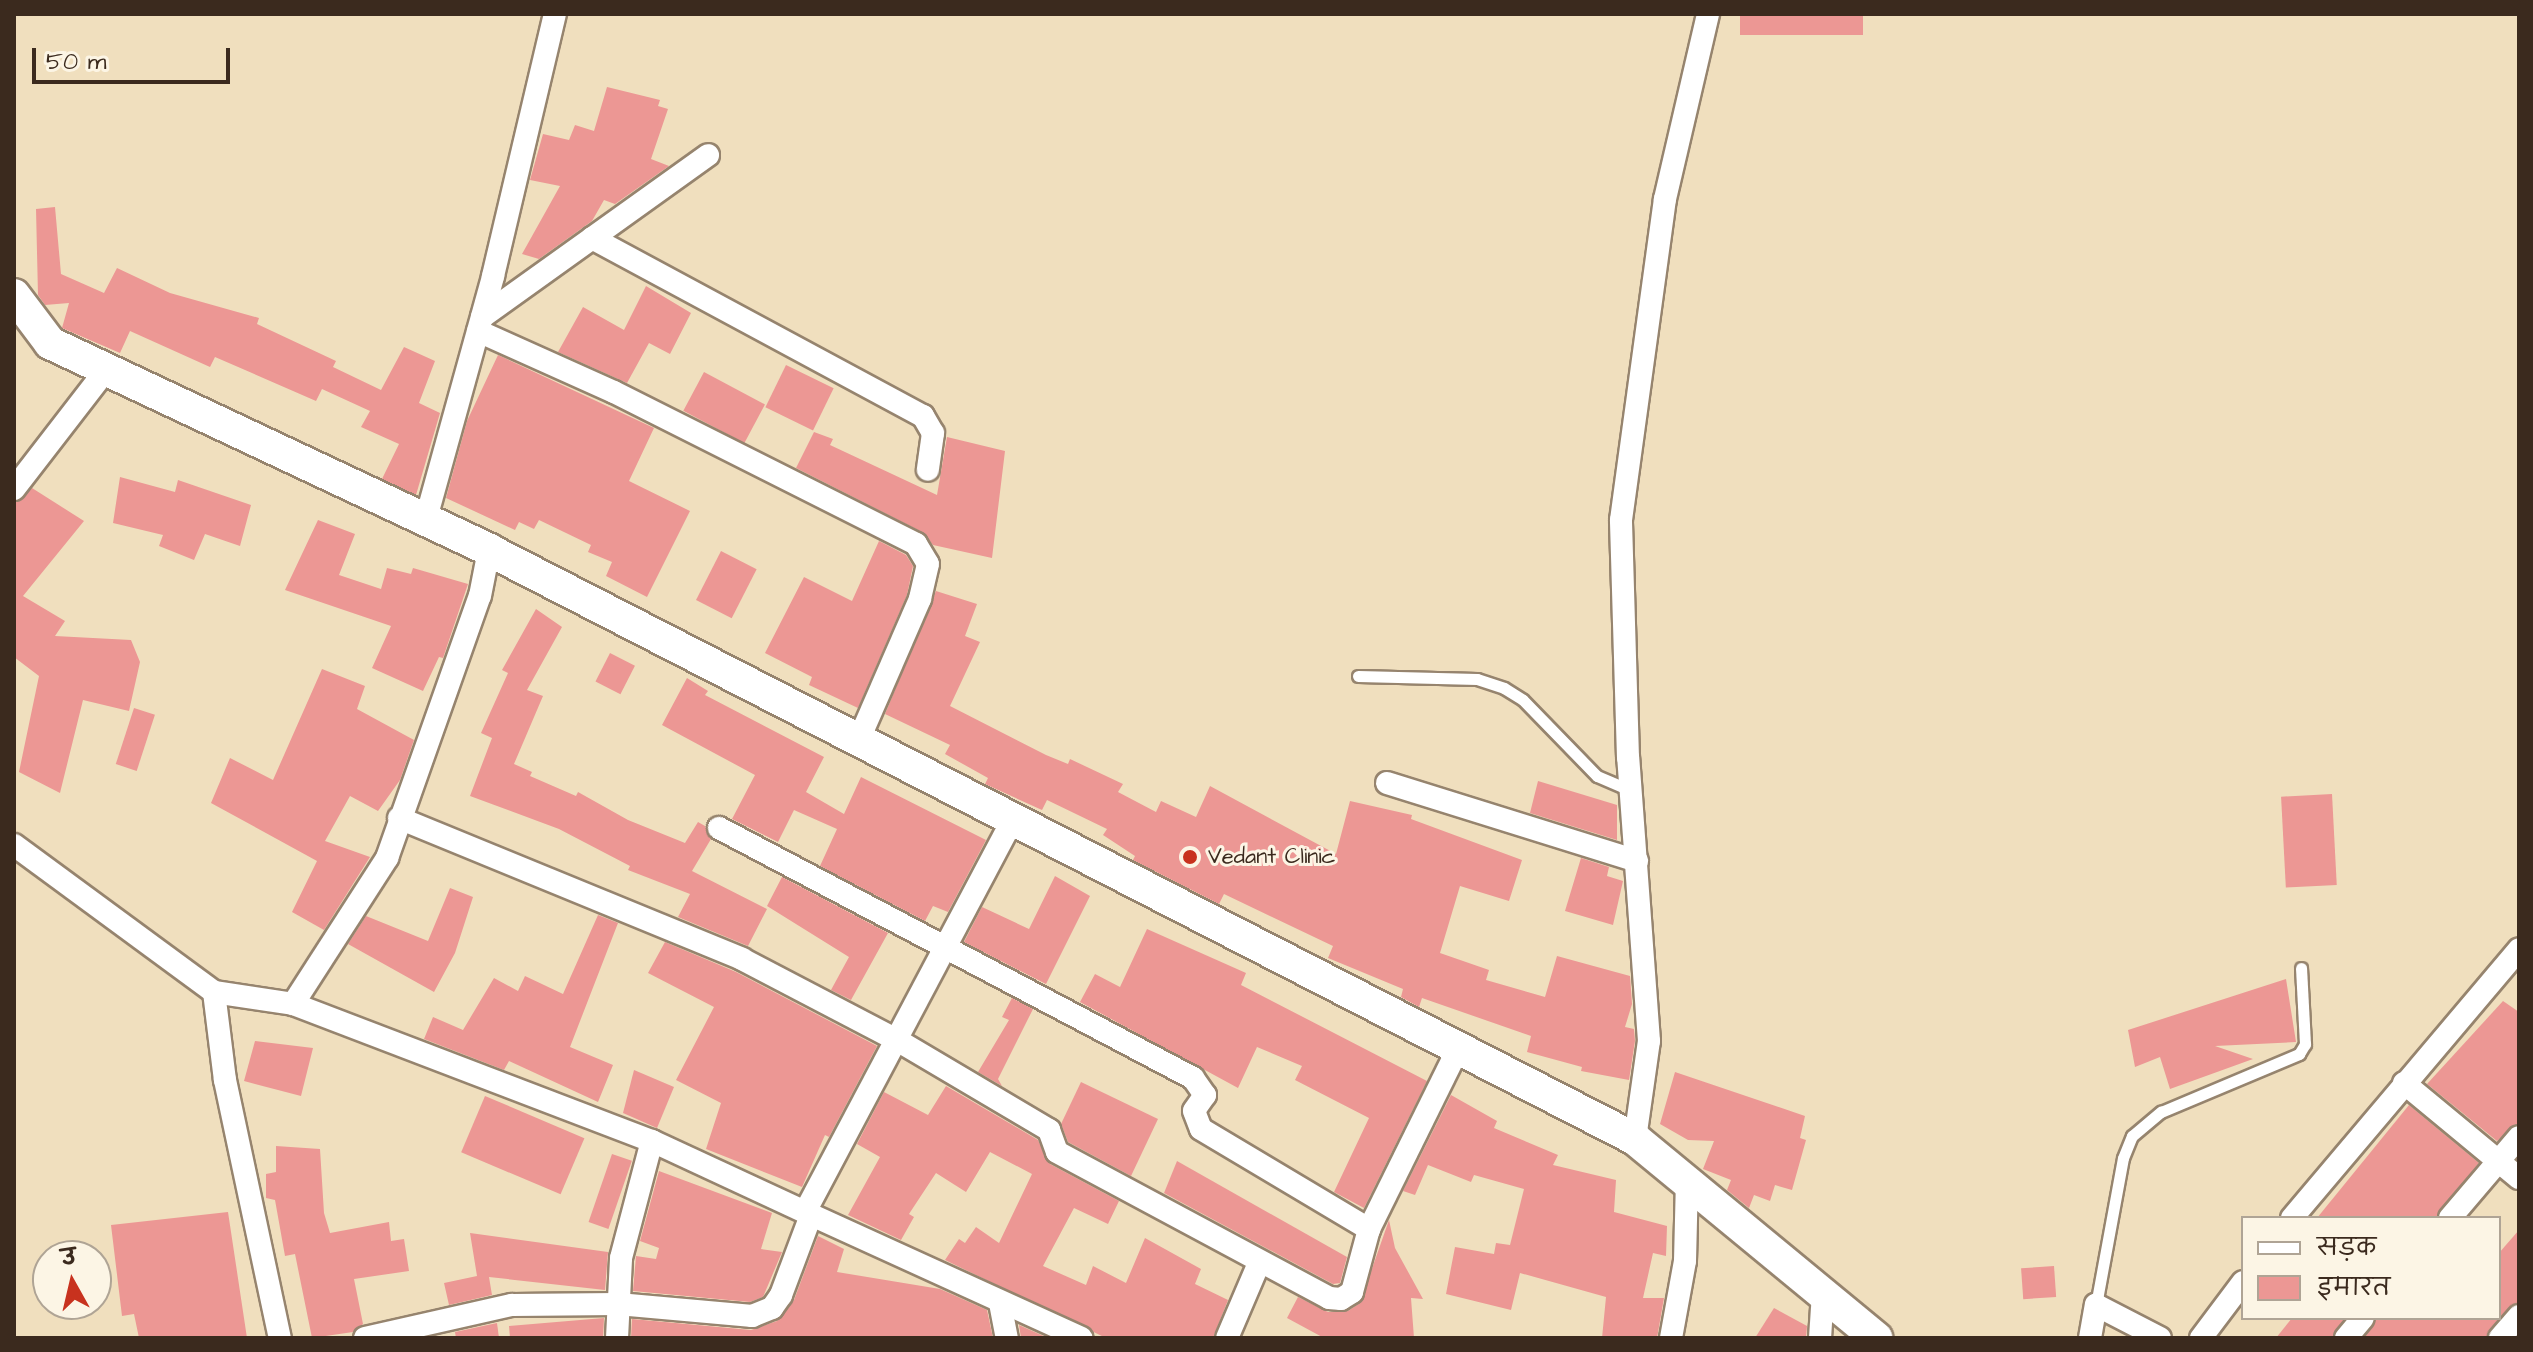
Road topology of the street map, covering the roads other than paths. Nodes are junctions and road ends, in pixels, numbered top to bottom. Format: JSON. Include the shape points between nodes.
{"nodes":[{"id":1,"x":555,"y":14,"type":"edge"},
{"id":2,"x":1708,"y":14,"type":"edge"},
{"id":3,"x":708,"y":155,"type":"dead end"},
{"id":4,"x":592,"y":238,"type":"junction"},
{"id":5,"x":14,"y":295,"type":"edge"},
{"id":6,"x":480,"y":324,"type":"junction"},
{"id":7,"x":106,"y":370,"type":"junction"},
{"id":8,"x":928,"y":470,"type":"dead end"},
{"id":9,"x":14,"y":489,"type":"edge"},
{"id":10,"x":425,"y":522,"type":"junction"},
{"id":11,"x":489,"y":550,"type":"junction"},
{"id":12,"x":1358,"y":676,"type":"dead end"},
{"id":13,"x":860,"y":737,"type":"junction"},
{"id":14,"x":1387,"y":783,"type":"dead end"},
{"id":15,"x":1631,"y":790,"type":"junction"},
{"id":16,"x":399,"y":818,"type":"junction"},
{"id":17,"x":1012,"y":821,"type":"junction"},
{"id":18,"x":719,"y":828,"type":"dead end"},
{"id":19,"x":14,"y":845,"type":"edge"},
{"id":20,"x":1637,"y":861,"type":"junction"},
{"id":21,"x":947,"y":945,"type":"junction"},
{"id":22,"x":2519,"y":949,"type":"edge"},
{"id":23,"x":2301,"y":968,"type":"dead end"},
{"id":24,"x":214,"y":992,"type":"junction"},
{"id":25,"x":293,"y":1004,"type":"junction"},
{"id":26,"x":897,"y":1040,"type":"junction"},
{"id":27,"x":1459,"y":1047,"type":"junction"},
{"id":28,"x":2404,"y":1083,"type":"junction"},
{"id":29,"x":2519,"y":1137,"type":"edge"},
{"id":30,"x":1635,"y":1139,"type":"junction"},
{"id":31,"x":652,"y":1141,"type":"junction"},
{"id":32,"x":2498,"y":1162,"type":"junction"},
{"id":33,"x":1687,"y":1178,"type":"junction"},
{"id":34,"x":2519,"y":1178,"type":"edge"},
{"id":35,"x":808,"y":1214,"type":"junction"},
{"id":36,"x":2294,"y":1216,"type":"edge"},
{"id":37,"x":2452,"y":1216,"type":"edge"},
{"id":38,"x":1369,"y":1229,"type":"junction"},
{"id":39,"x":1259,"y":1263,"type":"junction"},
{"id":40,"x":2241,"y":1285,"type":"edge"},
{"id":41,"x":1823,"y":1293,"type":"junction"},
{"id":42,"x":1000,"y":1303,"type":"junction"},
{"id":43,"x":618,"y":1304,"type":"junction"},
{"id":44,"x":2096,"y":1305,"type":"junction"},
{"id":45,"x":2519,"y":1316,"type":"edge"},
{"id":46,"x":2361,"y":1320,"type":"edge"},
{"id":47,"x":280,"y":1338,"type":"edge"},
{"id":48,"x":365,"y":1338,"type":"edge"},
{"id":49,"x":617,"y":1338,"type":"edge"},
{"id":50,"x":1007,"y":1338,"type":"edge"},
{"id":51,"x":1082,"y":1338,"type":"edge"},
{"id":52,"x":1227,"y":1338,"type":"edge"},
{"id":53,"x":1671,"y":1338,"type":"edge"},
{"id":54,"x":1820,"y":1338,"type":"edge"},
{"id":55,"x":1876,"y":1338,"type":"edge"},
{"id":56,"x":2090,"y":1338,"type":"edge"},
{"id":57,"x":2160,"y":1338,"type":"edge"},
{"id":58,"x":2201,"y":1338,"type":"edge"},
{"id":59,"x":2346,"y":1338,"type":"edge"},
{"id":60,"x":2500,"y":1338,"type":"edge"}],
"edges":[{"from":1,"to":6,"type":"street"},
{"from":2,"to":15,"type":"street","via":[[1665,199],[1621,520]]},
{"from":3,"to":4,"type":"street"},
{"from":4,"to":6,"type":"street"},
{"from":4,"to":8,"type":"street","via":[[923,416],[933,433]]},
{"from":5,"to":7,"type":"main road","via":[[50,343]]},
{"from":6,"to":10,"type":"street"},
{"from":6,"to":13,"type":"street","via":[[916,544],[928,564],[920,599]]},
{"from":7,"to":9,"type":"street"},
{"from":7,"to":10,"type":"main road"},
{"from":10,"to":11,"type":"main road"},
{"from":11,"to":13,"type":"main road"},
{"from":11,"to":16,"type":"street","via":[[480,596]]},
{"from":12,"to":15,"type":"lane","via":[[1477,679],[1504,688],[1523,700],[1597,776]]},
{"from":13,"to":17,"type":"main road"},
{"from":14,"to":20,"type":"street"},
{"from":15,"to":20,"type":"street"},
{"from":16,"to":25,"type":"street","via":[[387,858],[367,894]]},
{"from":16,"to":26,"type":"street","via":[[729,953]]},
{"from":17,"to":21,"type":"street"},
{"from":17,"to":27,"type":"main road"},
{"from":18,"to":21,"type":"street"},
{"from":19,"to":24,"type":"street"},
{"from":20,"to":30,"type":"street","via":[[1649,1041]]},
{"from":21,"to":26,"type":"street"},
{"from":21,"to":38,"type":"street","via":[[1193,1078],[1205,1095],[1194,1111],[1201,1129]]},
{"from":22,"to":28,"type":"street"},
{"from":23,"to":44,"type":"lane","via":[[2305,1044],[2299,1054],[2161,1112],[2132,1136],[2123,1158]]},
{"from":24,"to":25,"type":"street"},
{"from":24,"to":47,"type":"street","via":[[225,1080]]},
{"from":25,"to":31,"type":"street"},
{"from":26,"to":35,"type":"street"},
{"from":26,"to":39,"type":"street","via":[[1049,1130],[1057,1152]]},
{"from":27,"to":30,"type":"main road"},
{"from":27,"to":38,"type":"street"},
{"from":28,"to":32,"type":"street"},
{"from":28,"to":36,"type":"street"},
{"from":29,"to":32,"type":"street"},
{"from":30,"to":33,"type":"main road"},
{"from":31,"to":35,"type":"street"},
{"from":31,"to":43,"type":"street","via":[[621,1258]]},
{"from":32,"to":34,"type":"street"},
{"from":32,"to":37,"type":"street"},
{"from":33,"to":41,"type":"main road"},
{"from":33,"to":53,"type":"street","via":[[1685,1261]]},
{"from":35,"to":42,"type":"street"},
{"from":35,"to":43,"type":"street","via":[[772,1308],[752,1316]]},
{"from":38,"to":39,"type":"street","via":[[1352,1292],[1341,1299]]},
{"from":39,"to":52,"type":"street"},
{"from":40,"to":58,"type":"street"},
{"from":41,"to":54,"type":"street"},
{"from":41,"to":55,"type":"main road"},
{"from":42,"to":50,"type":"street"},
{"from":42,"to":51,"type":"street"},
{"from":43,"to":48,"type":"street","via":[[512,1305]]},
{"from":43,"to":49,"type":"street"},
{"from":44,"to":56,"type":"street"},
{"from":44,"to":57,"type":"street"},
{"from":45,"to":60,"type":"street"},
{"from":46,"to":59,"type":"street"}]}
